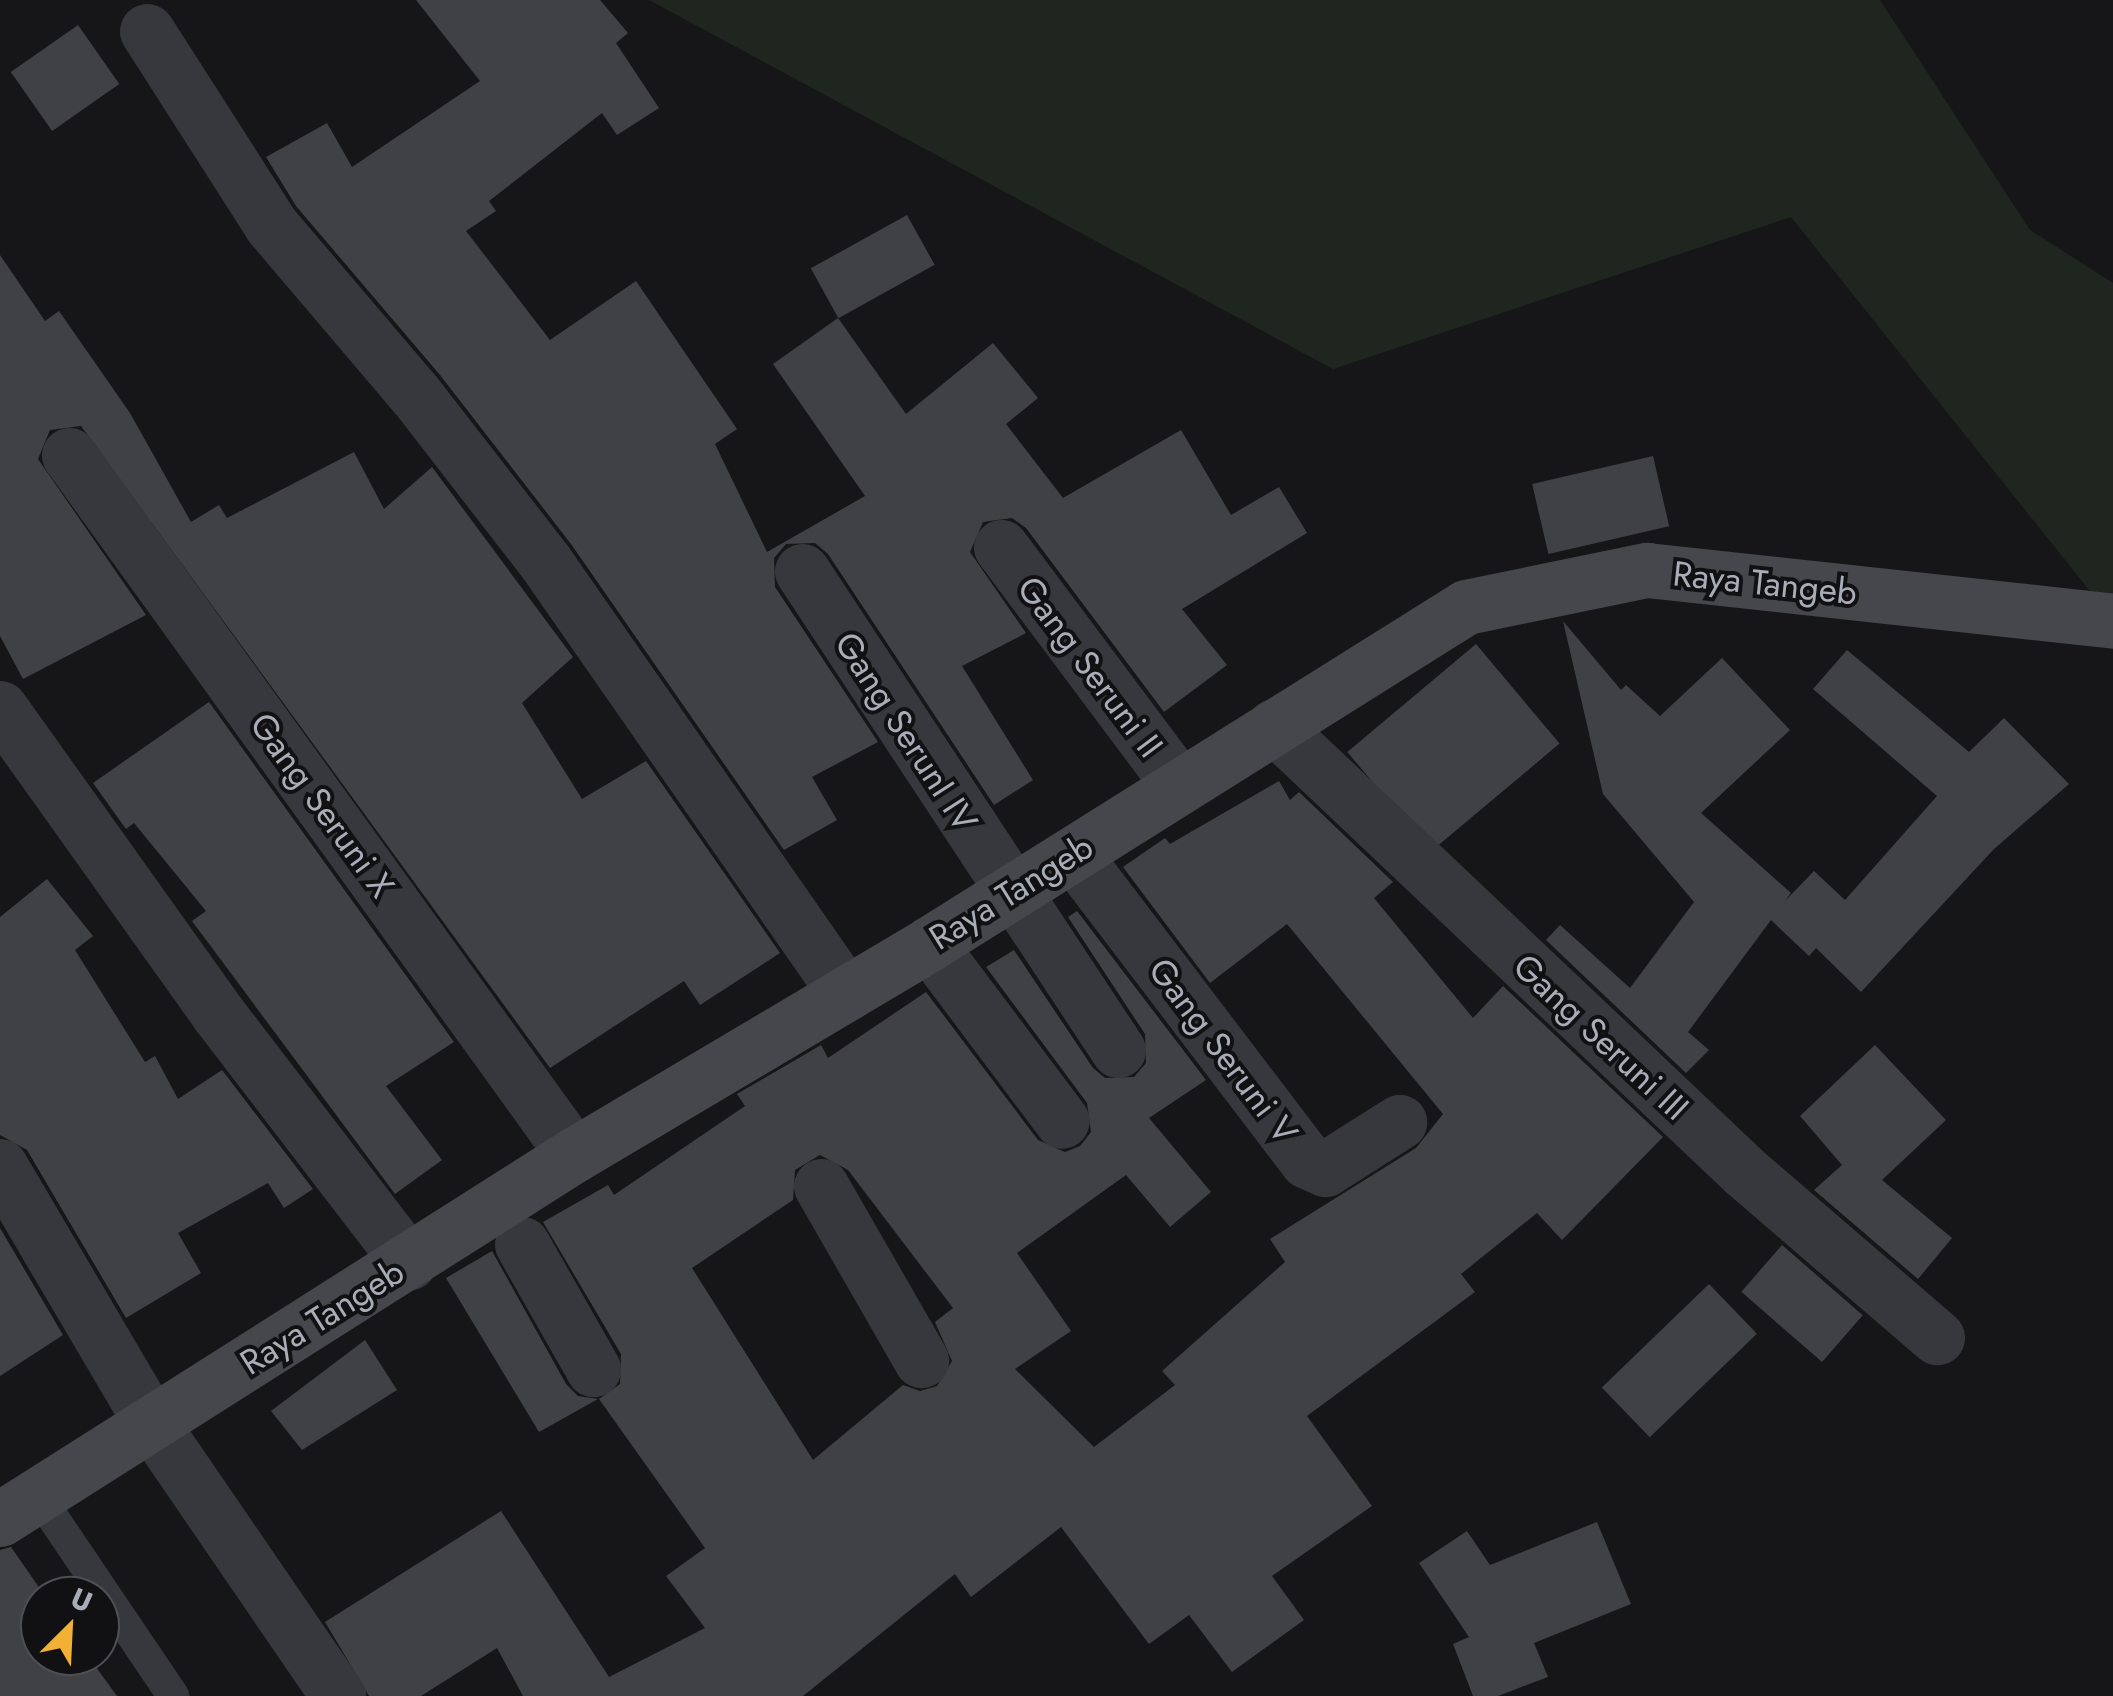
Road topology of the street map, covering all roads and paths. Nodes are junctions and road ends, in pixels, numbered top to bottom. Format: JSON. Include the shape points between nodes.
{"nodes":[{"id":1,"x":147,"y":31,"type":"dead end"},
{"id":2,"x":69,"y":455,"type":"dead end"},
{"id":3,"x":1001,"y":547,"type":"dead end"},
{"id":4,"x":802,"y":571,"type":"dead end"},
{"id":5,"x":2113,"y":621,"type":"edge"},
{"id":6,"x":0,"y":708,"type":"edge"},
{"id":7,"x":1274,"y":726,"type":"junction"},
{"id":8,"x":1180,"y":786,"type":"junction"},
{"id":9,"x":1073,"y":854,"type":"junction"},
{"id":10,"x":1009,"y":893,"type":"junction"},
{"id":11,"x":929,"y":944,"type":"junction"},
{"id":12,"x":846,"y":994,"type":"junction"},
{"id":13,"x":1118,"y":1050,"type":"dead end"},
{"id":14,"x":1062,"y":1121,"type":"dead end"},
{"id":15,"x":1398,"y":1122,"type":"dead end"},
{"id":16,"x":574,"y":1155,"type":"junction"},
{"id":17,"x":0,"y":1166,"type":"edge"},
{"id":18,"x":821,"y":1186,"type":"dead end"},
{"id":19,"x":522,"y":1244,"type":"dead end"},
{"id":20,"x":409,"y":1263,"type":"junction"},
{"id":21,"x":1938,"y":1337,"type":"dead end"},
{"id":22,"x":921,"y":1360,"type":"dead end"},
{"id":23,"x":593,"y":1369,"type":"dead end"},
{"id":24,"x":152,"y":1424,"type":"junction"},
{"id":25,"x":19,"y":1507,"type":"edge"},
{"id":26,"x":173,"y":1696,"type":"edge"},
{"id":27,"x":338,"y":1696,"type":"edge"}],
"edges":[{"from":1,"to":12,"type":"street","via":[[271,225],[416,394],[546,563]]},
{"from":2,"to":16,"type":"street","name":"Gang Seruni X"},
{"from":3,"to":8,"type":"street","name":"Gang Seruni II"},
{"from":4,"to":10,"type":"street","name":"Gang SerunI IV"},
{"from":5,"to":7,"type":"street","name":"Raya Tangeb","via":[[1647,570],[1466,607]]},
{"from":6,"to":20,"type":"street","via":[[219,1015]]},
{"from":7,"to":8,"type":"street","name":"Raya Tangeb"},
{"from":7,"to":21,"type":"street","name":"Gang Seruni III","via":[[1746,1173]]},
{"from":8,"to":9,"type":"street","name":"Raya Tangeb"},
{"from":9,"to":10,"type":"street","name":"Raya Tangeb"},
{"from":9,"to":15,"type":"street","name":"Gang Seruni V","via":[[1307,1162],[1325,1169]]},
{"from":10,"to":11,"type":"street","name":"Raya Tangeb"},
{"from":10,"to":13,"type":"street","name":"Gang SerunI IV"},
{"from":11,"to":12,"type":"street","name":"Raya Tangeb"},
{"from":11,"to":14,"type":"street"},
{"from":12,"to":16,"type":"street","name":"Raya Tangeb"},
{"from":16,"to":20,"type":"street","name":"Raya Tangeb"},
{"from":17,"to":24,"type":"street"},
{"from":18,"to":22,"type":"street"},
{"from":19,"to":23,"type":"street"},
{"from":20,"to":24,"type":"street","name":"Raya Tangeb"},
{"from":24,"to":25,"type":"street","name":"Raya Tangeb"},
{"from":24,"to":27,"type":"street"},
{"from":25,"to":26,"type":"lane"}]}
